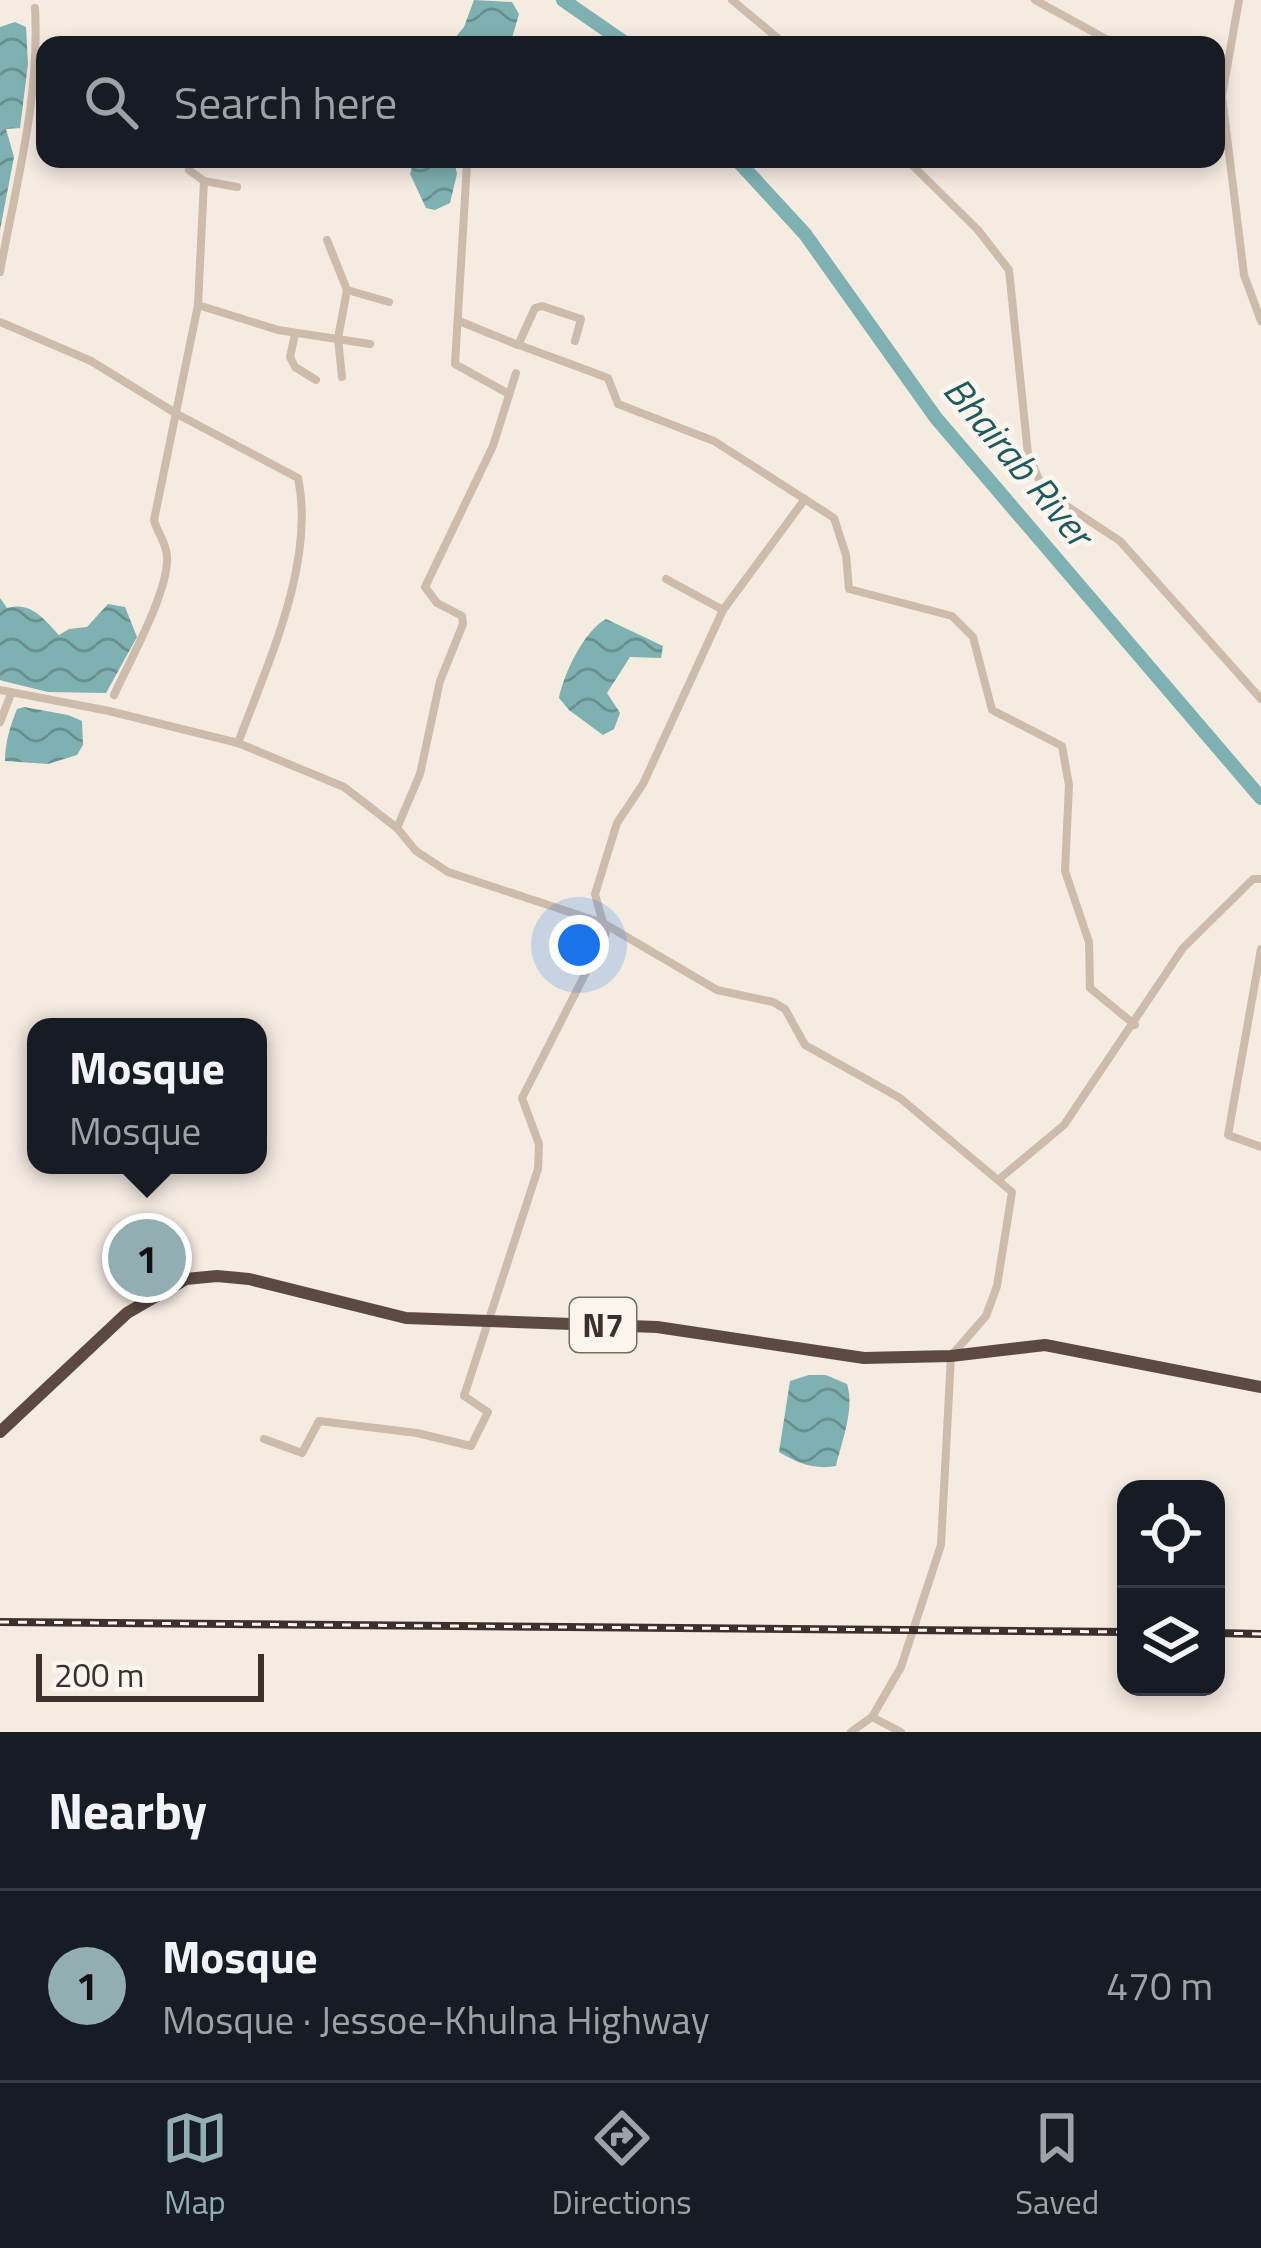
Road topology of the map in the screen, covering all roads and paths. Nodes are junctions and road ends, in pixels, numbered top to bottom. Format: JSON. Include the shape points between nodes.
{"nodes":[{"id":1,"x":732,"y":0,"type":"edge"},
{"id":2,"x":1035,"y":0,"type":"edge"},
{"id":3,"x":1239,"y":0,"type":"edge"},
{"id":4,"x":35,"y":8,"type":"dead end"},
{"id":5,"x":37,"y":36,"type":"edge"},
{"id":6,"x":775,"y":36,"type":"edge"},
{"id":7,"x":1101,"y":36,"type":"edge"},
{"id":8,"x":1225,"y":64,"type":"edge"},
{"id":9,"x":36,"y":75,"type":"edge"},
{"id":10,"x":1225,"y":135,"type":"edge"},
{"id":11,"x":467,"y":168,"type":"edge"},
{"id":12,"x":915,"y":168,"type":"edge"},
{"id":13,"x":190,"y":170,"type":"dead end"},
{"id":14,"x":204,"y":181,"type":"junction"},
{"id":15,"x":237,"y":187,"type":"dead end"},
{"id":16,"x":327,"y":240,"type":"dead end"},
{"id":17,"x":0,"y":272,"type":"edge"},
{"id":18,"x":347,"y":290,"type":"junction"},
{"id":19,"x":389,"y":302,"type":"dead end"},
{"id":20,"x":198,"y":305,"type":"junction"},
{"id":21,"x":459,"y":321,"type":"junction"},
{"id":22,"x":1261,"y":321,"type":"edge"},
{"id":23,"x":0,"y":322,"type":"edge"},
{"id":24,"x":295,"y":334,"type":"junction"},
{"id":25,"x":338,"y":338,"type":"junction"},
{"id":26,"x":575,"y":341,"type":"dead end"},
{"id":27,"x":370,"y":344,"type":"dead end"},
{"id":28,"x":519,"y":345,"type":"junction"},
{"id":29,"x":516,"y":373,"type":"dead end"},
{"id":30,"x":342,"y":377,"type":"dead end"},
{"id":31,"x":316,"y":380,"type":"dead end"},
{"id":32,"x":509,"y":394,"type":"junction"},
{"id":33,"x":177,"y":414,"type":"junction"},
{"id":34,"x":805,"y":499,"type":"junction"},
{"id":35,"x":666,"y":579,"type":"dead end"},
{"id":36,"x":723,"y":610,"type":"junction"},
{"id":37,"x":0,"y":690,"type":"edge"},
{"id":38,"x":11,"y":694,"type":"junction"},
{"id":39,"x":114,"y":695,"type":"dead end"},
{"id":40,"x":1261,"y":699,"type":"edge"},
{"id":41,"x":0,"y":722,"type":"edge"},
{"id":42,"x":238,"y":743,"type":"junction"},
{"id":43,"x":397,"y":828,"type":"junction"},
{"id":44,"x":1261,"y":879,"type":"edge"},
{"id":45,"x":603,"y":923,"type":"junction"},
{"id":46,"x":1261,"y":949,"type":"edge"},
{"id":47,"x":1135,"y":1025,"type":"junction"},
{"id":48,"x":1261,"y":1148,"type":"edge"},
{"id":49,"x":998,"y":1180,"type":"junction"},
{"id":50,"x":488,"y":1320,"type":"junction"},
{"id":51,"x":950,"y":1356,"type":"junction"},
{"id":52,"x":1261,"y":1387,"type":"edge"},
{"id":53,"x":0,"y":1432,"type":"edge"},
{"id":54,"x":264,"y":1439,"type":"dead end"},
{"id":55,"x":872,"y":1717,"type":"junction"},
{"id":56,"x":851,"y":1732,"type":"edge"},
{"id":57,"x":901,"y":1732,"type":"edge"}],
"edges":[{"from":1,"to":6,"type":"street"},
{"from":2,"to":7,"type":"street"},
{"from":3,"to":8,"type":"street"},
{"from":4,"to":5,"type":"street"},
{"from":9,"to":17,"type":"street"},
{"from":10,"to":22,"type":"street","via":[[1244,274]]},
{"from":11,"to":21,"type":"street"},
{"from":12,"to":40,"type":"street","via":[[1010,270],[1028,454],[1044,491],[1120,541]]},
{"from":13,"to":14,"type":"street"},
{"from":14,"to":15,"type":"street"},
{"from":14,"to":20,"type":"street"},
{"from":16,"to":18,"type":"street"},
{"from":18,"to":19,"type":"street"},
{"from":18,"to":25,"type":"street"},
{"from":20,"to":24,"type":"street"},
{"from":20,"to":33,"type":"street"},
{"from":21,"to":28,"type":"street"},
{"from":21,"to":32,"type":"street","via":[[456,366]]},
{"from":23,"to":33,"type":"street","via":[[91,361]]},
{"from":24,"to":25,"type":"street"},
{"from":24,"to":31,"type":"street","via":[[290,357]]},
{"from":25,"to":27,"type":"street"},
{"from":25,"to":30,"type":"street"},
{"from":26,"to":28,"type":"street","via":[[581,319],[542,305]]},
{"from":28,"to":34,"type":"street","via":[[608,378],[618,404],[714,441]]},
{"from":29,"to":32,"type":"street"},
{"from":32,"to":43,"type":"street","via":[[493,446],[425,587],[464,625]]},
{"from":33,"to":39,"type":"street","via":[[154,520],[167,564]]},
{"from":33,"to":42,"type":"street","via":[[295,474],[304,506],[276,643]]},
{"from":34,"to":36,"type":"street"},
{"from":34,"to":47,"type":"street","via":[[834,518],[849,589],[952,616],[973,637],[992,710],[1062,746],[1069,785],[1065,872],[1089,942],[1090,988]]},
{"from":35,"to":36,"type":"street"},
{"from":36,"to":45,"type":"street","via":[[617,824],[595,894]]},
{"from":37,"to":38,"type":"street"},
{"from":38,"to":41,"type":"street"},
{"from":38,"to":42,"type":"street"},
{"from":42,"to":43,"type":"street","via":[[344,787]]},
{"from":43,"to":45,"type":"street","via":[[448,872]]},
{"from":44,"to":47,"type":"street","via":[[1234,894],[1184,948]]},
{"from":45,"to":49,"type":"street","via":[[717,990],[785,1009],[806,1045],[900,1098]]},
{"from":45,"to":50,"type":"street","via":[[595,962],[522,1098],[539,1144],[538,1169]]},
{"from":46,"to":48,"type":"street","via":[[1228,1135]]},
{"from":47,"to":49,"type":"street","via":[[1064,1125]]},
{"from":49,"to":51,"type":"street","via":[[1012,1192],[997,1286],[986,1316]]},
{"from":50,"to":51,"type":"highway","number":"N7","via":[[656,1328],[850,1357]]},
{"from":50,"to":53,"type":"highway","number":"N7","via":[[386,1314],[237,1277],[185,1280],[106,1329]]},
{"from":50,"to":54,"type":"street","via":[[464,1396],[488,1412],[471,1446],[319,1421],[302,1453]]},
{"from":51,"to":52,"type":"highway","number":"N7","via":[[1045,1345]]},
{"from":51,"to":55,"type":"street","via":[[941,1545],[901,1667]]},
{"from":55,"to":56,"type":"street"},
{"from":55,"to":57,"type":"street"}]}
